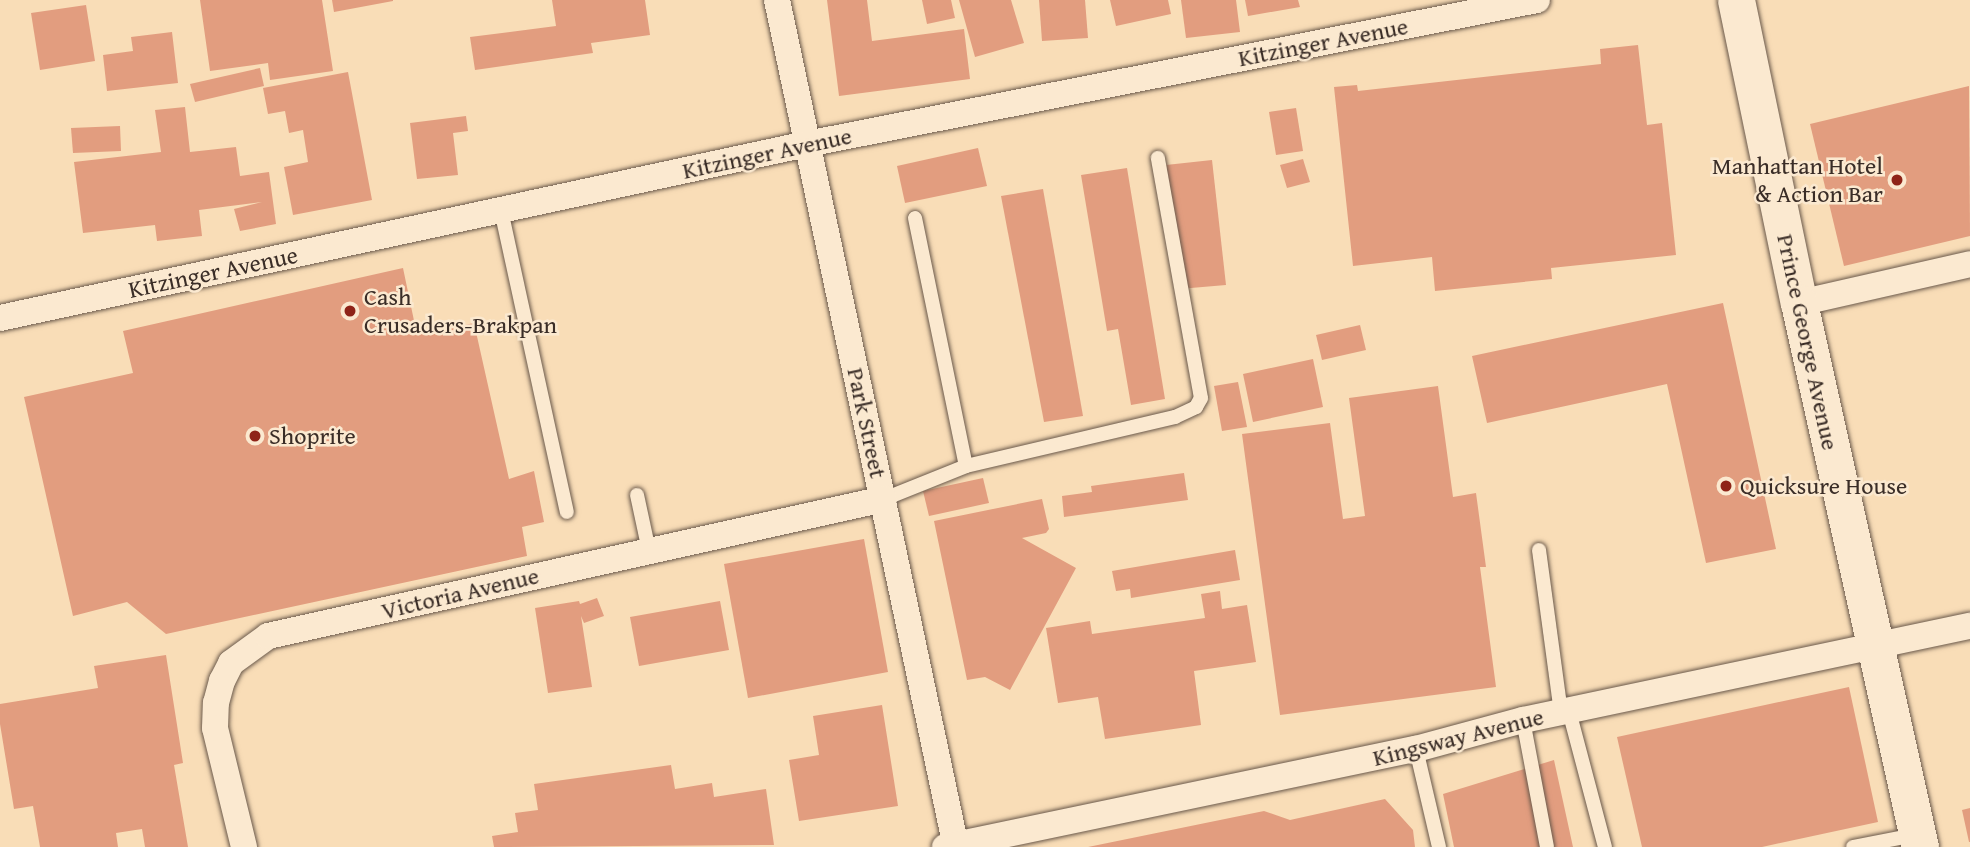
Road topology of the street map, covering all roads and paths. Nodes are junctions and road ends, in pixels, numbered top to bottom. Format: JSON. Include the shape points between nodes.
{"nodes":[{"id":1,"x":777,"y":0,"type":"edge"},
{"id":2,"x":1537,"y":0,"type":"edge"},
{"id":3,"x":1736,"y":0,"type":"edge"},
{"id":4,"x":807,"y":144,"type":"junction"},
{"id":5,"x":1158,"y":158,"type":"dead end"},
{"id":6,"x":501,"y":210,"type":"junction"},
{"id":7,"x":915,"y":218,"type":"dead end"},
{"id":8,"x":1970,"y":264,"type":"edge"},
{"id":9,"x":1799,"y":303,"type":"junction"},
{"id":10,"x":0,"y":318,"type":"edge"},
{"id":11,"x":966,"y":466,"type":"junction"},
{"id":12,"x":637,"y":495,"type":"dead end"},
{"id":13,"x":884,"y":499,"type":"junction"},
{"id":14,"x":567,"y":512,"type":"dead end"},
{"id":15,"x":1539,"y":550,"type":"dead end"},
{"id":16,"x":649,"y":551,"type":"junction"},
{"id":17,"x":1970,"y":626,"type":"edge"},
{"id":18,"x":1876,"y":648,"type":"junction"},
{"id":19,"x":1565,"y":712,"type":"junction"},
{"id":20,"x":1524,"y":720,"type":"junction"},
{"id":21,"x":1416,"y":749,"type":"junction"},
{"id":22,"x":1918,"y":841,"type":"edge"},
{"id":23,"x":952,"y":846,"type":"edge"},
{"id":24,"x":244,"y":847,"type":"edge"},
{"id":25,"x":1439,"y":847,"type":"edge"},
{"id":26,"x":1547,"y":847,"type":"edge"},
{"id":27,"x":1605,"y":847,"type":"edge"},
{"id":28,"x":1853,"y":847,"type":"edge"}],
"edges":[{"from":1,"to":4,"type":"street","name":"Park Street"},
{"from":2,"to":4,"type":"street","name":"Kitzinger Avenue"},
{"from":3,"to":9,"type":"main road","name":"Prince George Avenue"},
{"from":4,"to":6,"type":"street","name":"Kitzinger Avenue"},
{"from":4,"to":13,"type":"street","name":"Park Street"},
{"from":5,"to":11,"type":"lane","via":[[1201,398],[1196,407],[1175,417]]},
{"from":6,"to":10,"type":"street","name":"Kitzinger Avenue"},
{"from":6,"to":14,"type":"lane"},
{"from":7,"to":11,"type":"lane"},
{"from":8,"to":9,"type":"street"},
{"from":9,"to":18,"type":"main road","name":"Prince George Avenue"},
{"from":11,"to":13,"type":"lane"},
{"from":12,"to":16,"type":"lane"},
{"from":13,"to":16,"type":"street","name":"Victoria Avenue"},
{"from":13,"to":23,"type":"street","name":"Park Street"},
{"from":15,"to":19,"type":"lane"},
{"from":16,"to":24,"type":"street","name":"Victoria Avenue","via":[[268,636],[246,649],[231,663],[222,681],[215,728]]},
{"from":17,"to":18,"type":"street","name":"Kingsway Avenue"},
{"from":18,"to":19,"type":"street","name":"Kingsway Avenue"},
{"from":18,"to":22,"type":"main road","name":"Prince George Avenue"},
{"from":19,"to":20,"type":"street","name":"Kingsway Avenue"},
{"from":19,"to":27,"type":"lane"},
{"from":20,"to":21,"type":"street","name":"Kingsway Avenue"},
{"from":20,"to":26,"type":"lane"},
{"from":21,"to":23,"type":"street","name":"Kingsway Avenue"},
{"from":21,"to":25,"type":"lane"},
{"from":22,"to":28,"type":"lane"}]}
